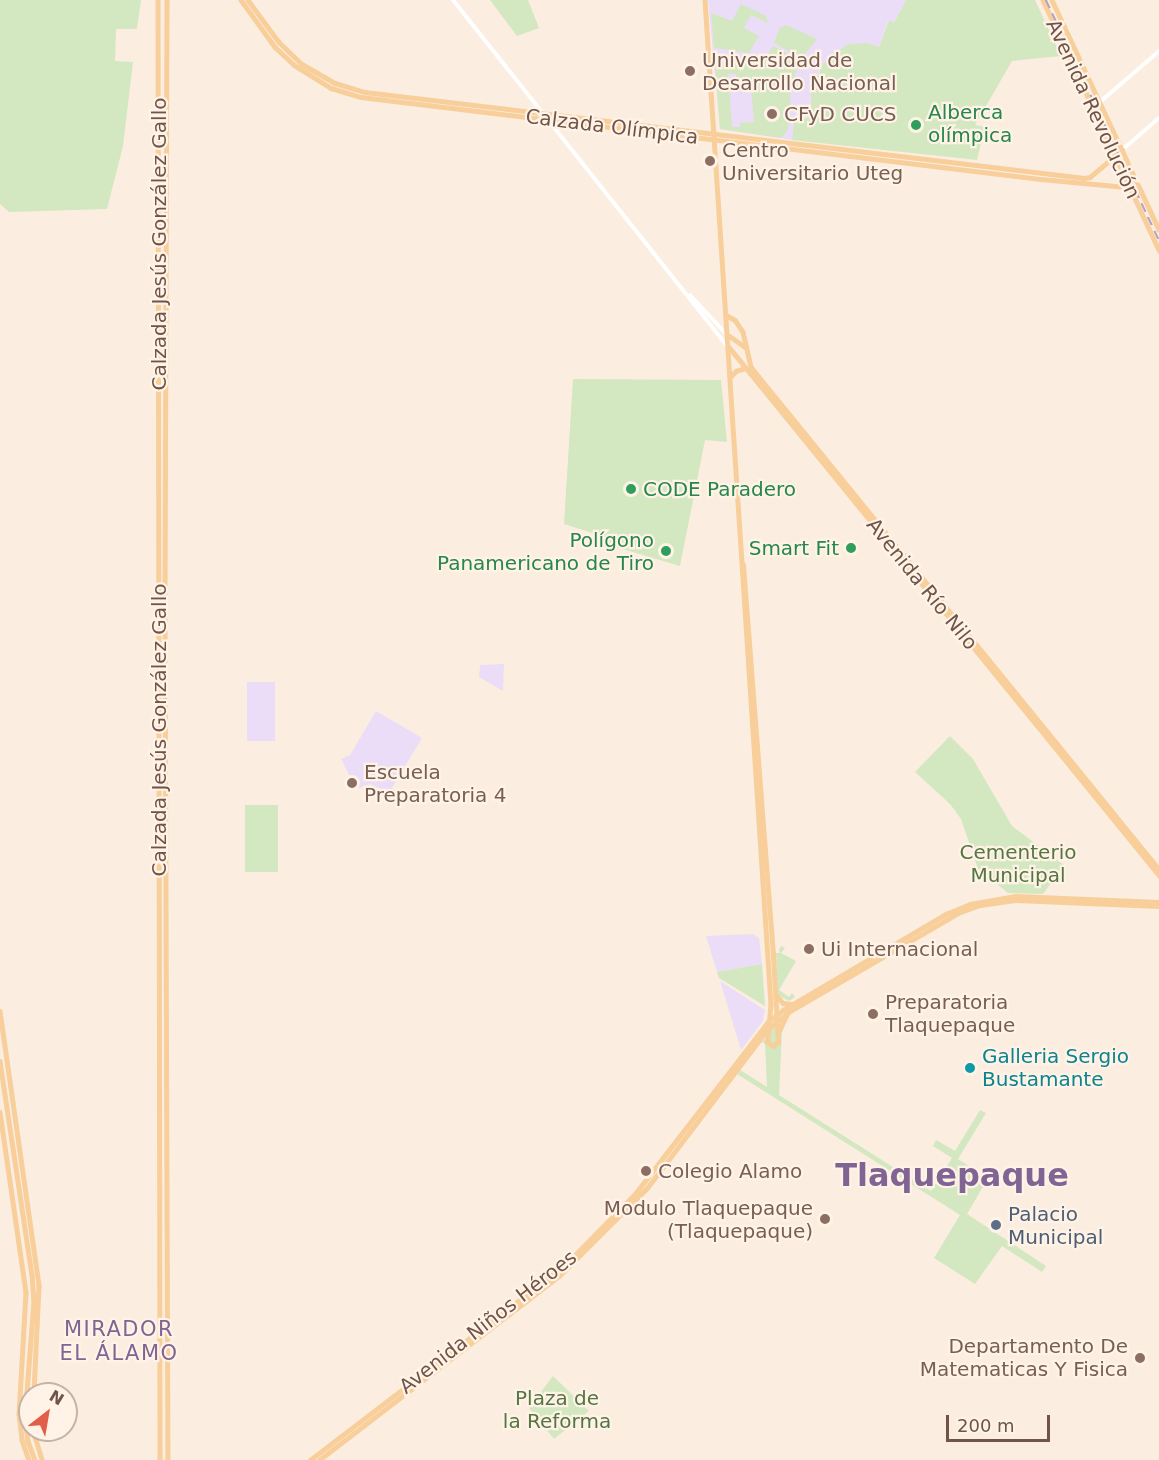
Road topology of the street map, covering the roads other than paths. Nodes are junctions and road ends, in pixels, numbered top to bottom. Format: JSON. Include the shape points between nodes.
{"nodes":[{"id":1,"x":158,"y":0,"type":"edge"},
{"id":2,"x":167,"y":0,"type":"edge"},
{"id":3,"x":241,"y":0,"type":"edge"},
{"id":4,"x":248,"y":0,"type":"edge"},
{"id":5,"x":453,"y":0,"type":"edge"},
{"id":6,"x":705,"y":0,"type":"edge"},
{"id":7,"x":1043,"y":0,"type":"edge"},
{"id":8,"x":1052,"y":0,"type":"edge"},
{"id":9,"x":1159,"y":51,"type":"edge"},
{"id":10,"x":1100,"y":103,"type":"junction"},
{"id":11,"x":1093,"y":108,"type":"junction"},
{"id":12,"x":543,"y":113,"type":"junction"},
{"id":13,"x":1159,"y":118,"type":"edge"},
{"id":14,"x":548,"y":119,"type":"junction"},
{"id":15,"x":714,"y":136,"type":"junction"},
{"id":16,"x":1122,"y":150,"type":"junction"},
{"id":17,"x":1115,"y":156,"type":"junction"},
{"id":18,"x":1129,"y":187,"type":"junction"},
{"id":19,"x":1141,"y":192,"type":"junction"},
{"id":20,"x":167,"y":218,"type":"junction"},
{"id":21,"x":1159,"y":229,"type":"edge"},
{"id":22,"x":159,"y":238,"type":"junction"},
{"id":23,"x":1159,"y":250,"type":"edge"},
{"id":24,"x":686,"y":293,"type":"junction"},
{"id":25,"x":726,"y":315,"type":"junction"},
{"id":26,"x":728,"y":335,"type":"junction"},
{"id":27,"x":729,"y":347,"type":"junction"},
{"id":28,"x":747,"y":349,"type":"junction"},
{"id":29,"x":745,"y":368,"type":"junction"},
{"id":30,"x":730,"y":376,"type":"junction"},
{"id":31,"x":818,"y":453,"type":"junction"},
{"id":32,"x":743,"y":566,"type":"junction"},
{"id":33,"x":159,"y":681,"type":"junction"},
{"id":34,"x":166,"y":701,"type":"junction"},
{"id":35,"x":1159,"y":868,"type":"edge"},
{"id":36,"x":1159,"y":875,"type":"edge"},
{"id":37,"x":1159,"y":904,"type":"edge"},
{"id":38,"x":776,"y":993,"type":"junction"},
{"id":39,"x":794,"y":1004,"type":"junction"},
{"id":40,"x":0,"y":1011,"type":"edge"},
{"id":41,"x":787,"y":1013,"type":"junction"},
{"id":42,"x":777,"y":1014,"type":"junction"},
{"id":43,"x":777,"y":1021,"type":"junction"},
{"id":44,"x":768,"y":1022,"type":"junction"},
{"id":45,"x":767,"y":1030,"type":"junction"},
{"id":46,"x":778,"y":1033,"type":"junction"},
{"id":47,"x":0,"y":1061,"type":"edge"},
{"id":48,"x":0,"y":1112,"type":"edge"},
{"id":49,"x":168,"y":1178,"type":"junction"},
{"id":50,"x":159,"y":1190,"type":"junction"},
{"id":51,"x":35,"y":1382,"type":"edge"},
{"id":52,"x":37,"y":1442,"type":"edge"},
{"id":53,"x":29,"y":1460,"type":"edge"},
{"id":54,"x":35,"y":1460,"type":"edge"},
{"id":55,"x":42,"y":1460,"type":"edge"},
{"id":56,"x":160,"y":1460,"type":"edge"},
{"id":57,"x":168,"y":1460,"type":"edge"},
{"id":58,"x":310,"y":1460,"type":"edge"},
{"id":59,"x":319,"y":1460,"type":"edge"}],
"edges":[{"from":1,"to":22,"type":"main road","name":"Calzada Jesús González Gallo"},
{"from":2,"to":20,"type":"main road","name":"Calzada Jesús González Gallo"},
{"from":3,"to":14,"type":"main road","name":"Calzada Olímpica","via":[[289,61],[340,91],[369,99]]},
{"from":4,"to":12,"type":"main road","name":"Calzada Olímpica","via":[[296,59],[335,84],[365,92]]},
{"from":5,"to":12,"type":"street","name":"Avenida Río Nilo"},
{"from":6,"to":15,"type":"main road"},
{"from":7,"to":11,"type":"main road","name":"Avenida Revolución"},
{"from":8,"to":10,"type":"main road","name":"Avenida Revolución"},
{"from":9,"to":10,"type":"street"},
{"from":10,"to":11,"type":"street"},
{"from":10,"to":16,"type":"main road","name":"Avenida Revolución"},
{"from":11,"to":17,"type":"main road","name":"Avenida Revolución"},
{"from":12,"to":14,"type":"street","name":"Avenida Río Nilo"},
{"from":12,"to":15,"type":"main road","name":"Calzada Olímpica"},
{"from":13,"to":16,"type":"street"},
{"from":14,"to":15,"type":"main road","name":"Calzada Olímpica"},
{"from":14,"to":24,"type":"street","name":"Avenida Río Nilo"},
{"from":15,"to":17,"type":"main road","name":"Calzada Olímpica","via":[[1084,178]]},
{"from":15,"to":18,"type":"main road","name":"Calzada Olímpica"},
{"from":15,"to":25,"type":"main road"},
{"from":16,"to":17,"type":"main road","name":"Calzada Olímpica"},
{"from":16,"to":19,"type":"main road","name":"Avenida Revolución"},
{"from":17,"to":18,"type":"main road","name":"Avenida Revolución"},
{"from":18,"to":19,"type":"main road","name":"Calzada Olímpica"},
{"from":18,"to":23,"type":"main road","name":"Avenida Revolución"},
{"from":19,"to":21,"type":"main road","name":"Avenida Revolución"},
{"from":20,"to":22,"type":"main road"},
{"from":20,"to":34,"type":"main road","name":"Calzada Jesús González Gallo"},
{"from":22,"to":33,"type":"main road","name":"Calzada Jesús González Gallo"},
{"from":24,"to":26,"type":"street","name":"Avenida Río Nilo"},
{"from":24,"to":27,"type":"street","name":"Avenida Río Nilo"},
{"from":25,"to":26,"type":"main road"},
{"from":25,"to":28,"type":"main road","via":[[741,326]]},
{"from":26,"to":27,"type":"main road"},
{"from":26,"to":28,"type":"main road","name":"Avenida Río Nilo"},
{"from":27,"to":29,"type":"main road","name":"Avenida Río Nilo"},
{"from":27,"to":30,"type":"main road"},
{"from":28,"to":31,"type":"main road","name":"Avenida Río Nilo","via":[[751,367]]},
{"from":29,"to":30,"type":"main road"},
{"from":29,"to":31,"type":"main road","name":"Avenida Río Nilo"},
{"from":30,"to":32,"type":"main road"},
{"from":31,"to":35,"type":"main road","name":"Avenida Río Nilo"},
{"from":31,"to":36,"type":"main road","name":"Avenida Río Nilo"},
{"from":32,"to":38,"type":"main road"},
{"from":32,"to":44,"type":"main road","via":[[771,1004]]},
{"from":33,"to":34,"type":"main road"},
{"from":33,"to":50,"type":"main road","name":"Calzada Jesús González Gallo"},
{"from":34,"to":49,"type":"main road","name":"Calzada Jesús González Gallo"},
{"from":37,"to":39,"type":"main road","name":"Avenida Niños Héroes","via":[[1013,896],[975,902]]},
{"from":37,"to":41,"type":"main road","name":"Avenida Niños Héroes","via":[[1018,900],[980,905],[958,913]]},
{"from":38,"to":39,"type":"main road","via":[[783,1003]]},
{"from":38,"to":42,"type":"main road"},
{"from":39,"to":42,"type":"main road","name":"Avenida Niños Héroes"},
{"from":40,"to":51,"type":"main road","via":[[39,1286]]},
{"from":41,"to":43,"type":"main road","name":"Avenida Niños Héroes"},
{"from":41,"to":46,"type":"main road"},
{"from":42,"to":43,"type":"main road"},
{"from":42,"to":44,"type":"main road","name":"Avenida Niños Héroes"},
{"from":43,"to":45,"type":"main road","name":"Avenida Niños Héroes"},
{"from":43,"to":46,"type":"main road"},
{"from":44,"to":45,"type":"main road"},
{"from":44,"to":58,"type":"main road","name":"Avenida Niños Héroes","via":[[635,1194],[571,1258]]},
{"from":45,"to":46,"type":"main road","via":[[771,1046],[778,1043]]},
{"from":45,"to":59,"type":"main road","name":"Avenida Niños Héroes","via":[[647,1188],[569,1267]]},
{"from":47,"to":54,"type":"main road","via":[[34,1301],[25,1417]]},
{"from":48,"to":53,"type":"main road","via":[[26,1291],[19,1414]]},
{"from":49,"to":50,"type":"main road"},
{"from":49,"to":57,"type":"main road","name":"Calzada Jesús González Gallo"},
{"from":50,"to":56,"type":"main road","name":"Calzada Jesús González Gallo"},
{"from":52,"to":55,"type":"main road"}]}
